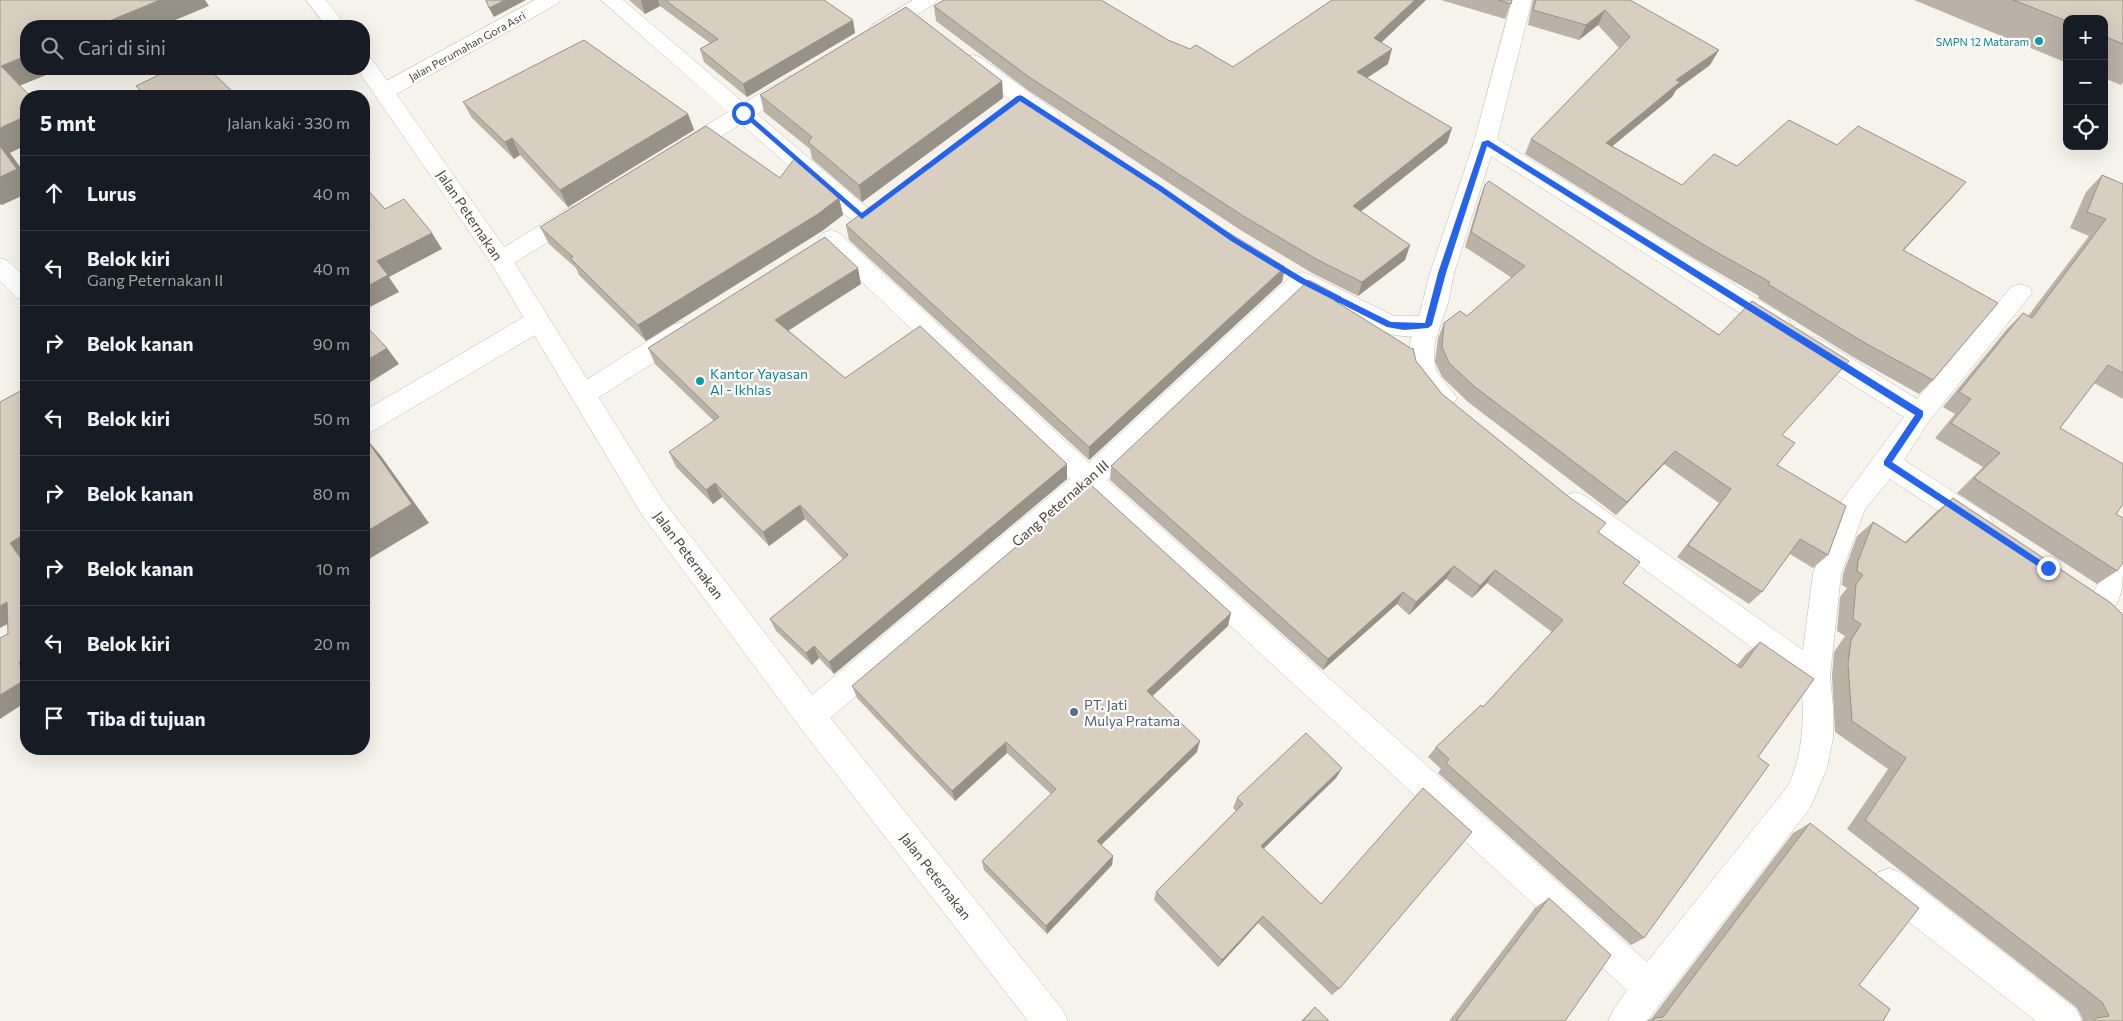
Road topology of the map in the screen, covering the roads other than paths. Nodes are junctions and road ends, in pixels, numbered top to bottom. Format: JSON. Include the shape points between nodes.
{"nodes":[{"id":1,"x":550,"y":0,"type":"edge"},
{"id":2,"x":611,"y":0,"type":"edge"},
{"id":3,"x":927,"y":0,"type":"edge"},
{"id":4,"x":1522,"y":0,"type":"edge"},
{"id":5,"x":318,"y":1,"type":"edge"},
{"id":6,"x":332,"y":20,"type":"edge"},
{"id":7,"x":859,"y":42,"type":"edge"},
{"id":8,"x":953,"y":46,"type":"edge"},
{"id":9,"x":370,"y":72,"type":"edge"},
{"id":10,"x":809,"y":73,"type":"edge"},
{"id":11,"x":385,"y":92,"type":"junction"},
{"id":12,"x":743,"y":113,"type":"junction"},
{"id":13,"x":1069,"y":130,"type":"edge"},
{"id":14,"x":1486,"y":142,"type":"junction"},
{"id":15,"x":660,"y":164,"type":"edge"},
{"id":16,"x":593,"y":204,"type":"edge"},
{"id":17,"x":501,"y":260,"type":"junction"},
{"id":18,"x":0,"y":268,"type":"edge"},
{"id":19,"x":20,"y":286,"type":"edge"},
{"id":20,"x":2020,"y":293,"type":"dead end"},
{"id":21,"x":538,"y":321,"type":"junction"},
{"id":22,"x":699,"y":322,"type":"edge"},
{"id":23,"x":1428,"y":325,"type":"junction"},
{"id":24,"x":584,"y":394,"type":"junction"},
{"id":25,"x":1461,"y":412,"type":"edge"},
{"id":26,"x":1920,"y":414,"type":"junction"},
{"id":27,"x":370,"y":420,"type":"edge"},
{"id":28,"x":1887,"y":463,"type":"junction"},
{"id":29,"x":1088,"y":480,"type":"junction"},
{"id":30,"x":1556,"y":489,"type":"edge"},
{"id":31,"x":2003,"y":539,"type":"edge"},
{"id":32,"x":2123,"y":574,"type":"edge"},
{"id":33,"x":2099,"y":606,"type":"edge"},
{"id":34,"x":1815,"y":676,"type":"junction"},
{"id":35,"x":810,"y":716,"type":"junction"},
{"id":36,"x":1862,"y":864,"type":"edge"},
{"id":37,"x":1648,"y":987,"type":"junction"},
{"id":38,"x":1050,"y":1021,"type":"edge"},
{"id":39,"x":1626,"y":1021,"type":"edge"},
{"id":40,"x":2064,"y":1021,"type":"edge"}],
"edges":[{"from":1,"to":11,"type":"street","name":"Jalan Perumahan Gora Asri"},
{"from":2,"to":12,"type":"street"},
{"from":3,"to":7,"type":"street","via":[[915,18]]},
{"from":4,"to":14,"type":"street"},
{"from":5,"to":6,"type":"street"},
{"from":8,"to":13,"type":"street","via":[[1012,104]]},
{"from":9,"to":11,"type":"street","name":"Jalan Peternakan"},
{"from":10,"to":12,"type":"street"},
{"from":11,"to":17,"type":"street","name":"Jalan Peternakan"},
{"from":12,"to":15,"type":"street"},
{"from":12,"to":29,"type":"street","via":[[870,210],[822,244]]},
{"from":14,"to":23,"type":"street"},
{"from":14,"to":26,"type":"street"},
{"from":16,"to":17,"type":"street"},
{"from":17,"to":21,"type":"street","name":"Jalan Peternakan"},
{"from":18,"to":19,"type":"street"},
{"from":20,"to":26,"type":"street"},
{"from":21,"to":24,"type":"street","name":"Jalan Peternakan"},
{"from":21,"to":27,"type":"street"},
{"from":22,"to":24,"type":"street"},
{"from":23,"to":25,"type":"street","via":[[1421,352],[1424,374],[1437,391]]},
{"from":23,"to":29,"type":"street","name":"Gang Peternakan III","via":[[1390,325],[1294,276]]},
{"from":24,"to":35,"type":"street","name":"Jalan Peternakan","via":[[652,507]]},
{"from":26,"to":28,"type":"street"},
{"from":28,"to":31,"type":"street"},
{"from":28,"to":34,"type":"street","via":[[1854,503],[1827,574]]},
{"from":29,"to":35,"type":"street","name":"Gang Peternakan III"},
{"from":29,"to":37,"type":"street"},
{"from":30,"to":34,"type":"street"},
{"from":32,"to":33,"type":"street"},
{"from":34,"to":37,"type":"street","via":[[1820,708],[1817,744],[1803,818]]},
{"from":35,"to":38,"type":"street","name":"Jalan Peternakan"},
{"from":36,"to":40,"type":"street"},
{"from":37,"to":39,"type":"street"}]}
